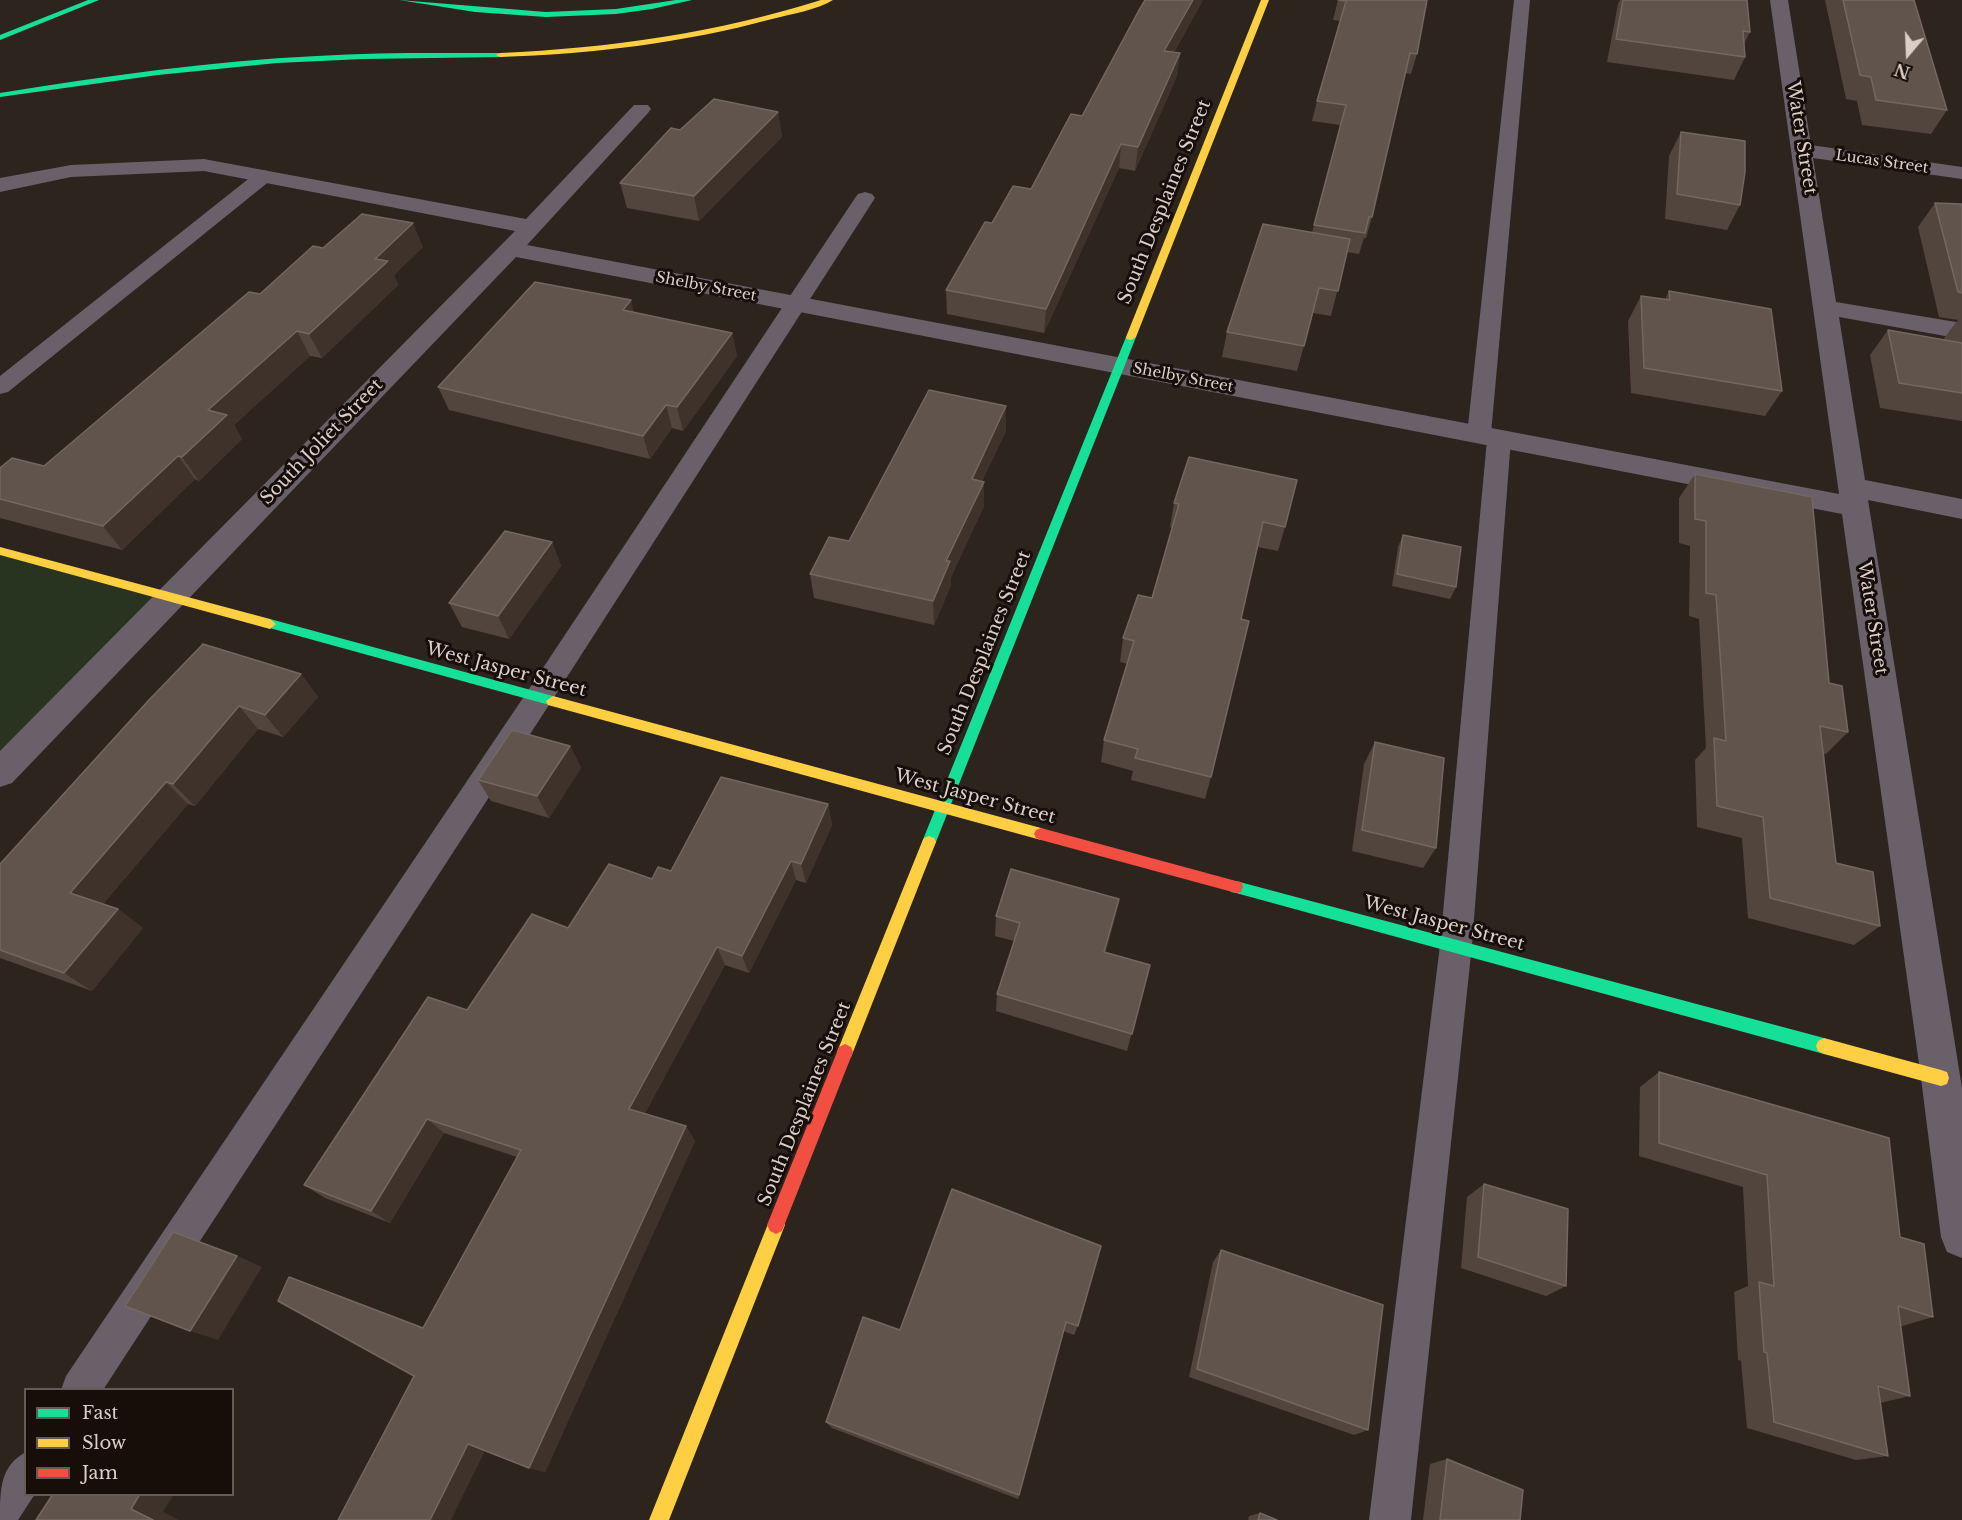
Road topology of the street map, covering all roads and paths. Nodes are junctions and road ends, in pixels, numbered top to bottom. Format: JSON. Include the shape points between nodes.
{"nodes":[{"id":1,"x":95,"y":0,"type":"edge"},
{"id":2,"x":403,"y":0,"type":"edge"},
{"id":3,"x":687,"y":0,"type":"edge"},
{"id":4,"x":830,"y":0,"type":"edge"},
{"id":5,"x":1265,"y":0,"type":"edge"},
{"id":6,"x":1522,"y":0,"type":"edge"},
{"id":7,"x":1779,"y":0,"type":"edge"},
{"id":8,"x":0,"y":38,"type":"edge"},
{"id":9,"x":0,"y":95,"type":"edge"},
{"id":10,"x":641,"y":109,"type":"dead end"},
{"id":11,"x":1803,"y":150,"type":"junction"},
{"id":12,"x":1962,"y":173,"type":"edge"},
{"id":13,"x":264,"y":176,"type":"junction"},
{"id":14,"x":0,"y":185,"type":"edge"},
{"id":15,"x":865,"y":198,"type":"dead end"},
{"id":16,"x":530,"y":227,"type":"junction"},
{"id":17,"x":511,"y":249,"type":"junction"},
{"id":18,"x":795,"y":304,"type":"junction"},
{"id":19,"x":1827,"y":308,"type":"junction"},
{"id":20,"x":1962,"y":331,"type":"edge"},
{"id":21,"x":1119,"y":366,"type":"junction"},
{"id":22,"x":0,"y":387,"type":"edge"},
{"id":23,"x":1489,"y":437,"type":"junction"},
{"id":24,"x":1853,"y":497,"type":"junction"},
{"id":25,"x":1962,"y":509,"type":"edge"},
{"id":26,"x":0,"y":551,"type":"edge"},
{"id":27,"x":171,"y":597,"type":"junction"},
{"id":28,"x":539,"y":697,"type":"junction"},
{"id":29,"x":0,"y":773,"type":"edge"},
{"id":30,"x":943,"y":807,"type":"junction"},
{"id":31,"x":1456,"y":945,"type":"junction"},
{"id":32,"x":1941,"y":1077,"type":"junction"},
{"id":33,"x":1962,"y":1237,"type":"edge"},
{"id":34,"x":81,"y":1388,"type":"edge"},
{"id":35,"x":24,"y":1475,"type":"edge"},
{"id":36,"x":0,"y":1510,"type":"edge"},
{"id":37,"x":659,"y":1520,"type":"edge"},
{"id":38,"x":1390,"y":1520,"type":"edge"}],
"edges":[{"from":1,"to":8,"type":"main road"},
{"from":2,"to":3,"type":"main road","via":[[484,12],[560,16],[633,11]]},
{"from":4,"to":9,"type":"main road","via":[[752,25],[657,43],[594,50],[320,58],[216,66]]},
{"from":5,"to":21,"type":"main road","name":"South Desplaines Street"},
{"from":6,"to":23,"type":"lane"},
{"from":7,"to":11,"type":"street","name":"Water Street"},
{"from":10,"to":16,"type":"street","name":"South Joliet Street"},
{"from":11,"to":12,"type":"street","name":"Lucas Street"},
{"from":11,"to":19,"type":"street","name":"Water Street"},
{"from":13,"to":14,"type":"street","via":[[204,165],[71,171]]},
{"from":13,"to":16,"type":"street"},
{"from":13,"to":22,"type":"lane"},
{"from":15,"to":18,"type":"lane"},
{"from":16,"to":17,"type":"street","name":"South Joliet Street"},
{"from":17,"to":18,"type":"street","name":"Shelby Street"},
{"from":17,"to":27,"type":"street","name":"South Joliet Street"},
{"from":18,"to":21,"type":"street","name":"Shelby Street"},
{"from":18,"to":28,"type":"lane"},
{"from":19,"to":20,"type":"street"},
{"from":19,"to":24,"type":"street","name":"Water Street"},
{"from":21,"to":23,"type":"street","name":"Shelby Street"},
{"from":21,"to":30,"type":"main road","name":"South Desplaines Street"},
{"from":23,"to":24,"type":"street","name":"Shelby Street"},
{"from":23,"to":31,"type":"lane"},
{"from":24,"to":25,"type":"street","name":"Shelby Street"},
{"from":24,"to":32,"type":"street","name":"Water Street"},
{"from":26,"to":27,"type":"main road","name":"West Jasper Street"},
{"from":27,"to":28,"type":"main road","name":"West Jasper Street"},
{"from":27,"to":29,"type":"street","name":"South Joliet Street"},
{"from":28,"to":30,"type":"main road","name":"West Jasper Street"},
{"from":28,"to":34,"type":"lane"},
{"from":30,"to":31,"type":"main road","name":"West Jasper Street"},
{"from":30,"to":37,"type":"main road","name":"South Desplaines Street"},
{"from":31,"to":32,"type":"main road","name":"West Jasper Street"},
{"from":31,"to":38,"type":"lane"},
{"from":32,"to":33,"type":"street","name":"Water Street"},
{"from":35,"to":36,"type":"lane"}]}
